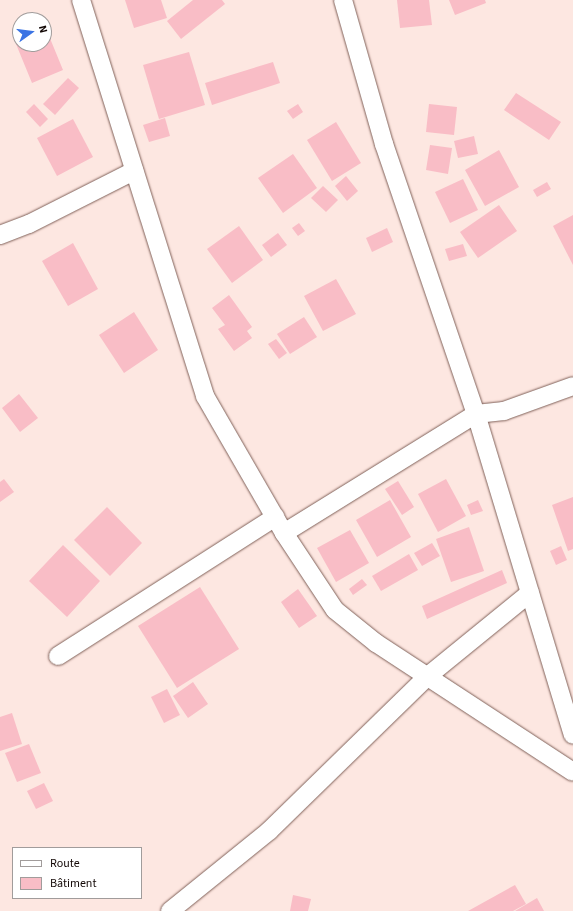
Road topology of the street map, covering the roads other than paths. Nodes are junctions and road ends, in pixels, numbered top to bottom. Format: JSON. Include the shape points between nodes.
{"nodes":[{"id":1,"x":81,"y":0,"type":"edge"},
{"id":2,"x":343,"y":0,"type":"edge"},
{"id":3,"x":134,"y":171,"type":"junction"},
{"id":4,"x":0,"y":235,"type":"edge"},
{"id":5,"x":573,"y":386,"type":"edge"},
{"id":6,"x":476,"y":414,"type":"junction"},
{"id":7,"x":275,"y":517,"type":"junction"},
{"id":8,"x":284,"y":533,"type":"junction"},
{"id":9,"x":530,"y":593,"type":"junction"},
{"id":10,"x":58,"y":656,"type":"dead end"},
{"id":11,"x":429,"y":675,"type":"junction"},
{"id":12,"x":573,"y":735,"type":"edge"},
{"id":13,"x":573,"y":772,"type":"edge"},
{"id":14,"x":170,"y":911,"type":"edge"}],
"edges":[{"from":1,"to":3,"type":"street"},
{"from":2,"to":6,"type":"street","via":[[384,144]]},
{"from":3,"to":4,"type":"street","via":[[29,224]]},
{"from":3,"to":7,"type":"street","via":[[205,396]]},
{"from":5,"to":6,"type":"street","via":[[504,411]]},
{"from":6,"to":8,"type":"street"},
{"from":6,"to":9,"type":"street"},
{"from":7,"to":8,"type":"street"},
{"from":7,"to":10,"type":"street"},
{"from":8,"to":11,"type":"street","via":[[335,610],[376,642]]},
{"from":9,"to":11,"type":"street"},
{"from":9,"to":12,"type":"street"},
{"from":11,"to":13,"type":"street"},
{"from":11,"to":14,"type":"street","via":[[269,831]]}]}
